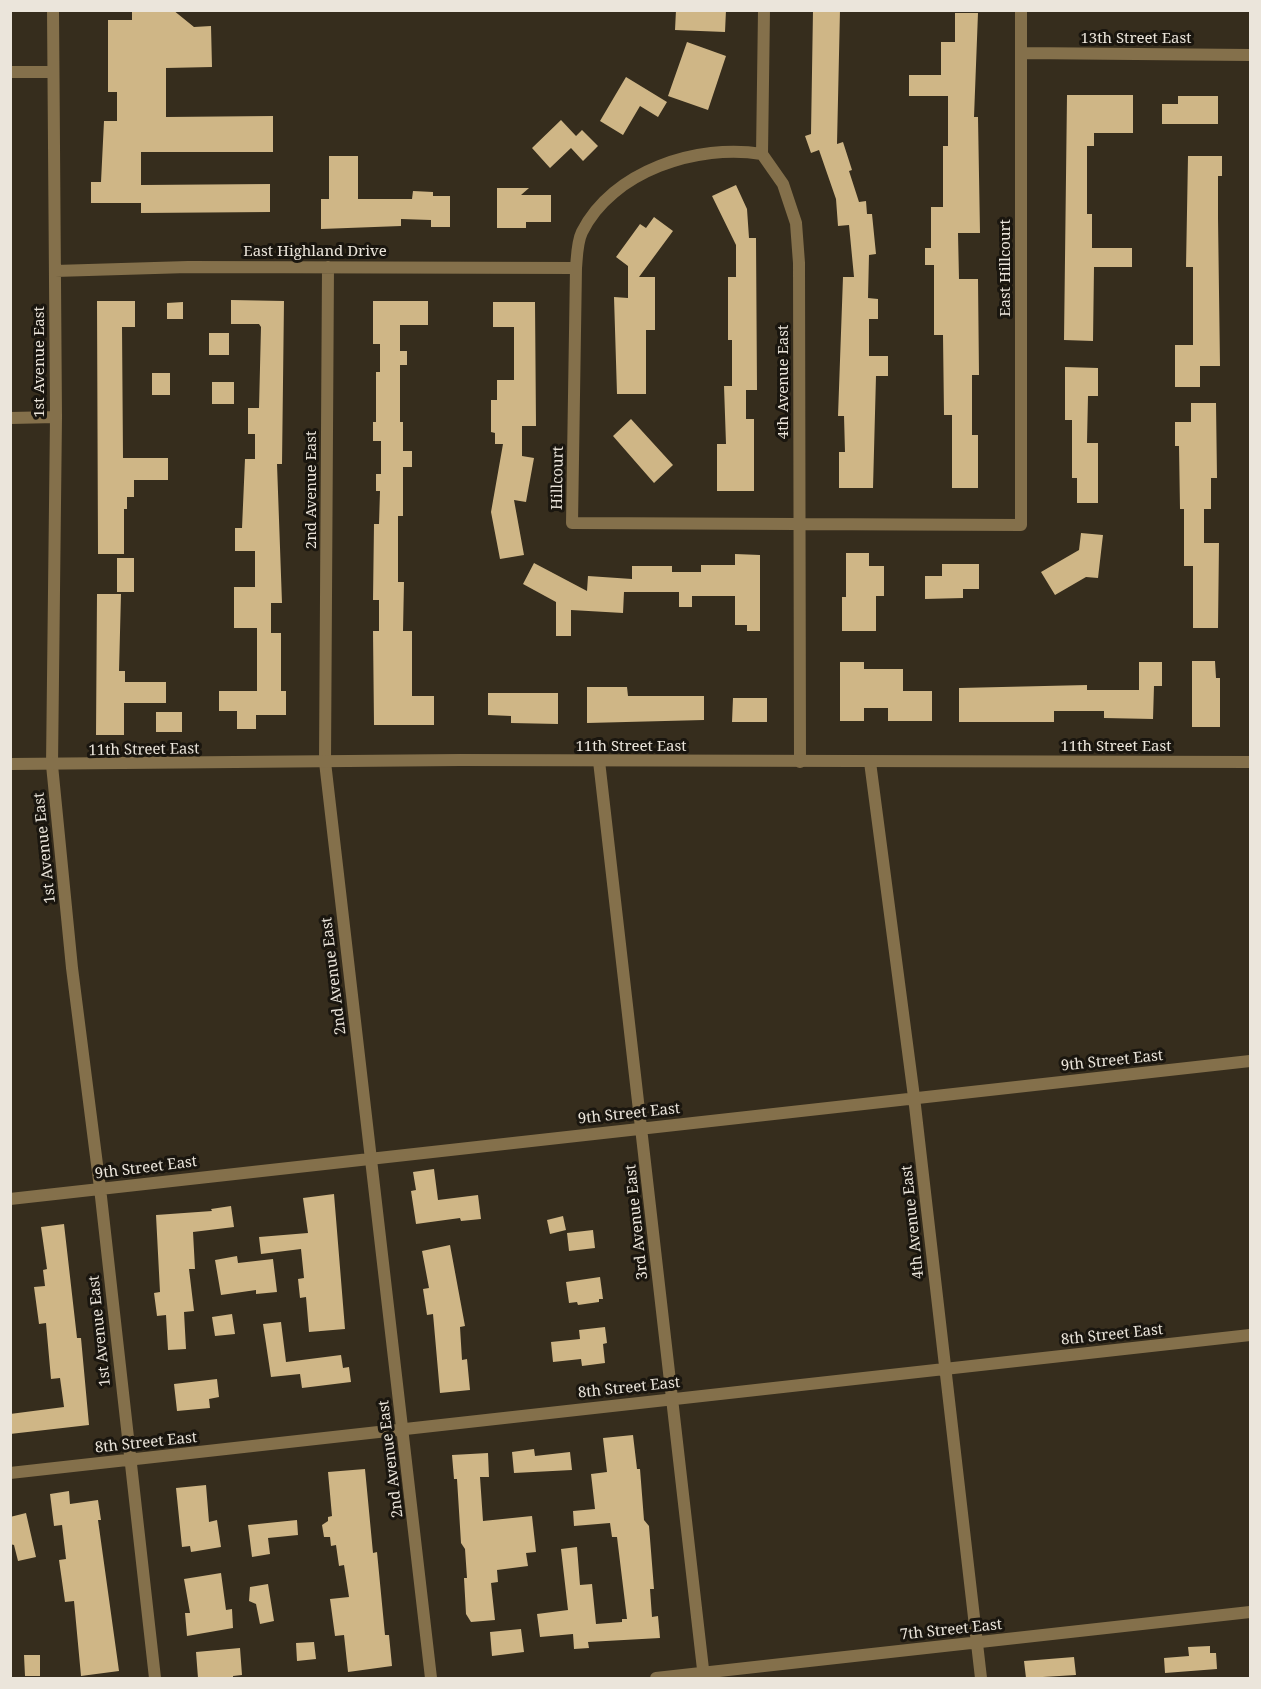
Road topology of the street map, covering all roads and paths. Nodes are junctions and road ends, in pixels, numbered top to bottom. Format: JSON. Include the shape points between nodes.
{"nodes":[{"id":1,"x":53,"y":10,"type":"edge"},
{"id":2,"x":764,"y":10,"type":"edge"},
{"id":3,"x":1022,"y":10,"type":"edge"},
{"id":4,"x":1022,"y":53,"type":"junction"},
{"id":5,"x":1251,"y":55,"type":"edge"},
{"id":6,"x":10,"y":72,"type":"edge"},
{"id":7,"x":53,"y":72,"type":"junction"},
{"id":8,"x":762,"y":154,"type":"junction"},
{"id":9,"x":328,"y":267,"type":"junction"},
{"id":10,"x":576,"y":268,"type":"junction"},
{"id":11,"x":55,"y":271,"type":"junction"},
{"id":12,"x":56,"y":417,"type":"junction"},
{"id":13,"x":10,"y":418,"type":"edge"},
{"id":14,"x":800,"y":525,"type":"junction"},
{"id":15,"x":1021,"y":525,"type":"joint"},
{"id":16,"x":599,"y":761,"type":"junction"},
{"id":17,"x":325,"y":762,"type":"junction"},
{"id":18,"x":800,"y":762,"type":"junction"},
{"id":19,"x":870,"y":762,"type":"junction"},
{"id":20,"x":1251,"y":762,"type":"edge"},
{"id":21,"x":10,"y":764,"type":"edge"},
{"id":22,"x":52,"y":765,"type":"junction"},
{"id":23,"x":1251,"y":1061,"type":"edge"},
{"id":24,"x":914,"y":1097,"type":"junction"},
{"id":25,"x":641,"y":1128,"type":"junction"},
{"id":26,"x":371,"y":1157,"type":"junction"},
{"id":27,"x":100,"y":1188,"type":"junction"},
{"id":28,"x":10,"y":1199,"type":"edge"},
{"id":29,"x":1251,"y":1335,"type":"edge"},
{"id":30,"x":945,"y":1368,"type":"junction"},
{"id":31,"x":672,"y":1399,"type":"junction"},
{"id":32,"x":402,"y":1429,"type":"junction"},
{"id":33,"x":129,"y":1460,"type":"junction"},
{"id":34,"x":10,"y":1473,"type":"edge"},
{"id":35,"x":1251,"y":1612,"type":"edge"},
{"id":36,"x":977,"y":1643,"type":"junction"},
{"id":37,"x":704,"y":1676,"type":"edge"},
{"id":38,"x":155,"y":1678,"type":"edge"},
{"id":39,"x":431,"y":1678,"type":"edge"},
{"id":40,"x":656,"y":1678,"type":"edge"},
{"id":41,"x":981,"y":1678,"type":"edge"}],
"edges":[{"from":1,"to":7,"type":"street","name":"1st Avenue East"},
{"from":2,"to":8,"type":"street"},
{"from":3,"to":4,"type":"street","name":"East Hillcourt"},
{"from":4,"to":5,"type":"street","name":"13th Street East"},
{"from":4,"to":15,"type":"street","name":"East Hillcourt"},
{"from":6,"to":7,"type":"street"},
{"from":7,"to":11,"type":"street","name":"1st Avenue East"},
{"from":8,"to":10,"type":"street","name":"Hillcourt","via":[[741,150],[688,157],[637,175],[601,202],[581,234]]},
{"from":8,"to":14,"type":"street","name":"4th Avenue East","via":[[783,184],[796,223]]},
{"from":9,"to":10,"type":"street","name":"East Highland Drive"},
{"from":9,"to":11,"type":"street","name":"East Highland Drive"},
{"from":9,"to":17,"type":"street","name":"2nd Avenue East"},
{"from":10,"to":14,"type":"street","name":"Hillcourt","via":[[572,522]]},
{"from":11,"to":12,"type":"street","name":"1st Avenue East"},
{"from":12,"to":13,"type":"street"},
{"from":12,"to":22,"type":"street","name":"1st Avenue East"},
{"from":14,"to":15,"type":"street","name":"Hillcourt"},
{"from":14,"to":18,"type":"street","name":"4th Avenue East"},
{"from":16,"to":17,"type":"street","name":"11th Street East"},
{"from":16,"to":18,"type":"street","name":"11th Street East"},
{"from":16,"to":25,"type":"street","name":"3rd Avenue East"},
{"from":17,"to":22,"type":"street","name":"11th Street East"},
{"from":17,"to":26,"type":"street","name":"2nd Avenue East"},
{"from":18,"to":19,"type":"street","name":"11th Street East"},
{"from":19,"to":20,"type":"street","name":"11th Street East"},
{"from":19,"to":24,"type":"street","name":"4th Avenue East"},
{"from":21,"to":22,"type":"street","name":"11th Street East"},
{"from":22,"to":27,"type":"street","name":"1st Avenue East","via":[[72,968]]},
{"from":23,"to":24,"type":"street","name":"9th Street East"},
{"from":24,"to":25,"type":"street","name":"9th Street East"},
{"from":24,"to":30,"type":"street","name":"4th Avenue East"},
{"from":25,"to":26,"type":"street","name":"9th Street East"},
{"from":25,"to":31,"type":"street","name":"3rd Avenue East"},
{"from":26,"to":27,"type":"street","name":"9th Street East"},
{"from":26,"to":32,"type":"street","name":"2nd Avenue East"},
{"from":27,"to":28,"type":"street","name":"9th Street East"},
{"from":27,"to":33,"type":"street","name":"1st Avenue East"},
{"from":29,"to":30,"type":"street","name":"8th Street East"},
{"from":30,"to":31,"type":"street","name":"8th Street East"},
{"from":30,"to":36,"type":"street","name":"4th Avenue East"},
{"from":31,"to":32,"type":"street","name":"8th Street East"},
{"from":31,"to":37,"type":"street","name":"3rd Avenue East"},
{"from":32,"to":33,"type":"street","name":"8th Street East"},
{"from":32,"to":39,"type":"street","name":"2nd Avenue East"},
{"from":33,"to":34,"type":"street","name":"8th Street East"},
{"from":33,"to":38,"type":"street","name":"1st Avenue East"},
{"from":35,"to":36,"type":"street","name":"7th Street East"},
{"from":36,"to":37,"type":"street","name":"7th Street East"},
{"from":36,"to":41,"type":"street","name":"4th Avenue East"},
{"from":37,"to":40,"type":"street","name":"7th Street East"}]}
